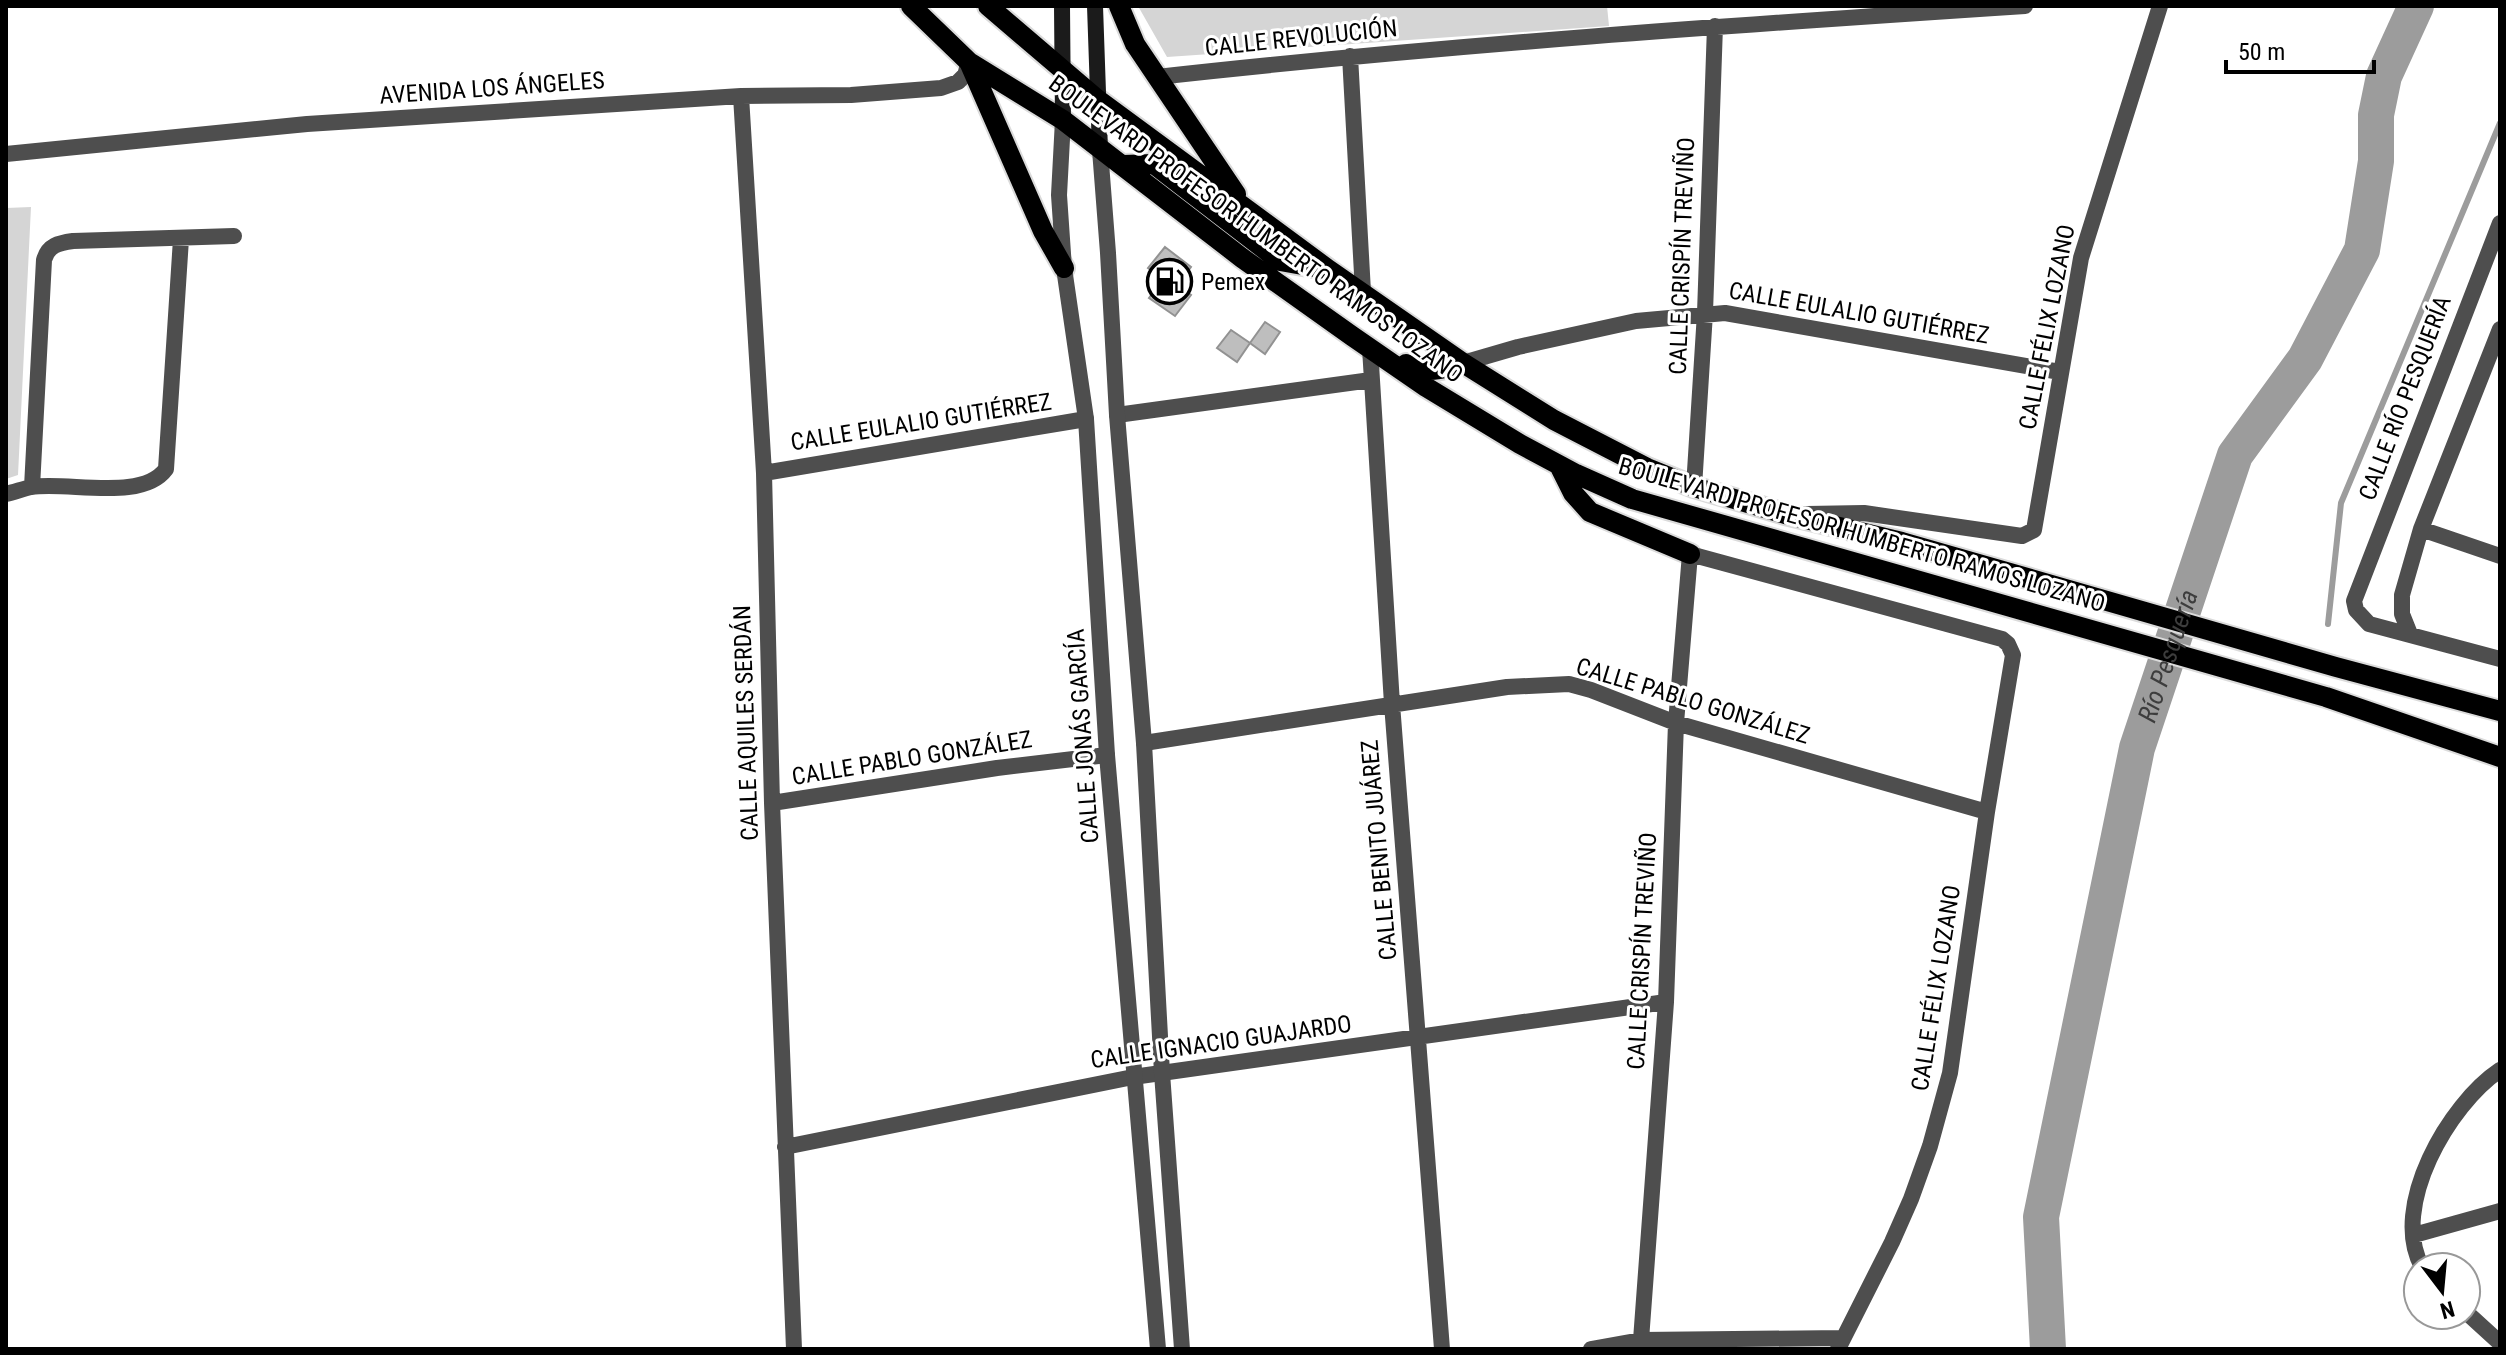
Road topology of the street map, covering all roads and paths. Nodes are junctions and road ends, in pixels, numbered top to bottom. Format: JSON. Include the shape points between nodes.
{"nodes":[{"id":1,"x":911,"y":6,"type":"edge"},
{"id":2,"x":988,"y":6,"type":"edge"},
{"id":3,"x":1062,"y":6,"type":"edge"},
{"id":4,"x":1095,"y":6,"type":"edge"},
{"id":5,"x":1119,"y":6,"type":"edge"},
{"id":6,"x":2025,"y":6,"type":"edge"},
{"id":7,"x":2160,"y":6,"type":"edge"},
{"id":8,"x":1715,"y":26,"type":"junction"},
{"id":9,"x":1350,"y":56,"type":"junction"},
{"id":10,"x":969,"y":62,"type":"junction"},
{"id":11,"x":1064,"y":71,"type":"junction"},
{"id":12,"x":1157,"y":77,"type":"junction"},
{"id":13,"x":741,"y":96,"type":"junction"},
{"id":14,"x":1097,"y":99,"type":"junction"},
{"id":15,"x":1063,"y":120,"type":"junction"},
{"id":16,"x":1100,"y":150,"type":"junction"},
{"id":17,"x":6,"y":154,"type":"edge"},
{"id":18,"x":1123,"y":165,"type":"junction"},
{"id":19,"x":1245,"y":207,"type":"junction"},
{"id":20,"x":2500,"y":223,"type":"edge"},
{"id":21,"x":234,"y":236,"type":"dead end"},
{"id":22,"x":181,"y":239,"type":"junction"},
{"id":23,"x":1064,"y":268,"type":"junction"},
{"id":24,"x":1329,"y":270,"type":"junction"},
{"id":25,"x":1363,"y":292,"type":"junction"},
{"id":26,"x":1705,"y":313,"type":"junction"},
{"id":27,"x":2500,"y":329,"type":"edge"},
{"id":28,"x":1375,"y":351,"type":"junction"},
{"id":29,"x":1463,"y":363,"type":"junction"},
{"id":30,"x":2060,"y":372,"type":"junction"},
{"id":31,"x":1371,"y":380,"type":"junction"},
{"id":32,"x":1117,"y":415,"type":"junction"},
{"id":33,"x":1086,"y":419,"type":"junction"},
{"id":34,"x":1559,"y":465,"type":"junction"},
{"id":35,"x":764,"y":473,"type":"junction"},
{"id":36,"x":32,"y":487,"type":"junction"},
{"id":37,"x":1694,"y":487,"type":"junction"},
{"id":38,"x":6,"y":494,"type":"edge"},
{"id":39,"x":1785,"y":514,"type":"junction"},
{"id":40,"x":2421,"y":529,"type":"junction"},
{"id":41,"x":1690,"y":554,"type":"junction"},
{"id":42,"x":2500,"y":556,"type":"edge"},
{"id":43,"x":2410,"y":634,"type":"junction"},
{"id":44,"x":2500,"y":659,"type":"edge"},
{"id":45,"x":1392,"y":704,"type":"junction"},
{"id":46,"x":2500,"y":711,"type":"edge"},
{"id":47,"x":1676,"y":723,"type":"junction"},
{"id":48,"x":1144,"y":743,"type":"junction"},
{"id":49,"x":1107,"y":755,"type":"junction"},
{"id":50,"x":2500,"y":757,"type":"edge"},
{"id":51,"x":772,"y":803,"type":"junction"},
{"id":52,"x":1987,"y":812,"type":"junction"},
{"id":53,"x":1666,"y":1002,"type":"junction"},
{"id":54,"x":1418,"y":1038,"type":"junction"},
{"id":55,"x":2500,"y":1070,"type":"edge"},
{"id":56,"x":1162,"y":1073,"type":"junction"},
{"id":57,"x":1133,"y":1077,"type":"junction"},
{"id":58,"x":785,"y":1147,"type":"junction"},
{"id":59,"x":2500,"y":1211,"type":"edge"},
{"id":60,"x":2414,"y":1235,"type":"junction"},
{"id":61,"x":2416,"y":1251,"type":"edge"},
{"id":62,"x":2482,"y":1327,"type":"edge"},
{"id":63,"x":2500,"y":1343,"type":"edge"},
{"id":64,"x":1644,"y":1344,"type":"edge"},
{"id":65,"x":1840,"y":1344,"type":"edge"},
{"id":66,"x":794,"y":1349,"type":"edge"},
{"id":67,"x":1158,"y":1349,"type":"edge"},
{"id":68,"x":1182,"y":1349,"type":"edge"},
{"id":69,"x":1442,"y":1349,"type":"edge"},
{"id":70,"x":1591,"y":1349,"type":"edge"}],
"edges":[{"from":1,"to":10,"type":"main road","name":"BOULEVARD PROFESOR HUMBERTO RAMOS LOZANO"},
{"from":2,"to":11,"type":"main road","name":"BOULEVARD PROFESOR HUMBERTO RAMOS LOZANO"},
{"from":3,"to":11,"type":"main road"},
{"from":4,"to":14,"type":"main road"},
{"from":5,"to":12,"type":"main road"},
{"from":6,"to":8,"type":"street","name":"CALLE REVOLUCIÓN"},
{"from":7,"to":30,"type":"street","name":"CALLE FÉLIX LOZANO","via":[[2081,258]]},
{"from":8,"to":9,"type":"street","name":"CALLE REVOLUCIÓN"},
{"from":8,"to":26,"type":"street","name":"CALLE CRISPÍN TREVIÑO"},
{"from":9,"to":12,"type":"street","name":"CALLE REVOLUCIÓN"},
{"from":9,"to":25,"type":"street"},
{"from":10,"to":13,"type":"street","name":"AVENIDA LOS ÁNGELES","via":[[958,82],[941,88]]},
{"from":10,"to":15,"type":"main road","name":"BOULEVARD PROFESOR HUMBERTO RAMOS LOZANO"},
{"from":10,"to":23,"type":"main road"},
{"from":11,"to":14,"type":"main road","name":"BOULEVARD PROFESOR HUMBERTO RAMOS LOZANO"},
{"from":11,"to":15,"type":"main road"},
{"from":12,"to":19,"type":"main road"},
{"from":13,"to":17,"type":"street","name":"AVENIDA LOS ÁNGELES","via":[[307,124]]},
{"from":13,"to":35,"type":"street","name":"CALLE AQUILES SERDÁN"},
{"from":14,"to":16,"type":"main road"},
{"from":14,"to":19,"type":"main road","name":"BOULEVARD PROFESOR HUMBERTO RAMOS LOZANO"},
{"from":15,"to":16,"type":"main road","name":"BOULEVARD PROFESOR HUMBERTO RAMOS LOZANO"},
{"from":15,"to":23,"type":"street","name":"CALLE JONÁS GARCÍA","via":[[1059,195]]},
{"from":16,"to":18,"type":"main road","name":"BOULEVARD PROFESOR HUMBERTO RAMOS LOZANO"},
{"from":16,"to":32,"type":"street"},
{"from":18,"to":24,"type":"main road","via":[[1154,164],[1280,261]]},
{"from":18,"to":28,"type":"main road","name":"BOULEVARD PROFESOR HUMBERTO RAMOS LOZANO","via":[[1242,258]]},
{"from":19,"to":24,"type":"main road","name":"BOULEVARD PROFESOR HUMBERTO RAMOS LOZANO"},
{"from":20,"to":43,"type":"street","name":"CALLE RÍO PESQUERÍA","via":[[2355,590],[2356,610],[2369,624]]},
{"from":21,"to":22,"type":"street"},
{"from":22,"to":36,"type":"street","via":[[166,469],[156,481],[134,487]]},
{"from":22,"to":36,"type":"street","via":[[73,241],[53,246],[45,255]]},
{"from":23,"to":33,"type":"street","name":"CALLE JONÁS GARCÍA"},
{"from":24,"to":25,"type":"main road","name":"BOULEVARD PROFESOR HUMBERTO RAMOS LOZANO"},
{"from":25,"to":29,"type":"main road","name":"BOULEVARD PROFESOR HUMBERTO RAMOS LOZANO"},
{"from":26,"to":29,"type":"street","name":"CALLE EULALIO GUTIÉRREZ","via":[[1565,335]]},
{"from":26,"to":30,"type":"street","name":"CALLE EULALIO GUTIÉRREZ"},
{"from":26,"to":37,"type":"street","name":"CALLE CRISPÍN TREVIÑO"},
{"from":27,"to":40,"type":"street"},
{"from":28,"to":29,"type":"main road","via":[[1432,372]]},
{"from":28,"to":31,"type":"street","name":"CALLE BENITO JUÁREZ"},
{"from":28,"to":34,"type":"main road","name":"BOULEVARD PROFESOR HUMBERTO RAMOS LOZANO"},
{"from":29,"to":37,"type":"main road","name":"BOULEVARD PROFESOR HUMBERTO RAMOS LOZANO","via":[[1603,447]]},
{"from":30,"to":39,"type":"street","name":"CALLE FÉLIX LOZANO","via":[[2034,530],[2022,536],[1864,513]]},
{"from":31,"to":32,"type":"street"},
{"from":31,"to":45,"type":"street","name":"CALLE BENITO JUÁREZ"},
{"from":32,"to":48,"type":"street"},
{"from":33,"to":35,"type":"street","name":"CALLE EULALIO GUTIÉRREZ"},
{"from":33,"to":49,"type":"street","name":"CALLE JONÁS GARCÍA"},
{"from":34,"to":41,"type":"main road","via":[[1590,512]]},
{"from":34,"to":50,"type":"main road","name":"BOULEVARD PROFESOR HUMBERTO RAMOS LOZANO","via":[[1632,499],[2326,697]]},
{"from":35,"to":51,"type":"street","name":"CALLE AQUILES SERDÁN"},
{"from":36,"to":38,"type":"street"},
{"from":37,"to":39,"type":"main road","name":"BOULEVARD PROFESOR HUMBERTO RAMOS LOZANO"},
{"from":39,"to":46,"type":"main road","name":"BOULEVARD PROFESOR HUMBERTO RAMOS LOZANO","via":[[1902,542]]},
{"from":40,"to":42,"type":"street"},
{"from":40,"to":43,"type":"street","via":[[2402,595]]},
{"from":41,"to":47,"type":"street","name":"CALLE CRISPÍN TREVIÑO"},
{"from":41,"to":52,"type":"street","name":"CALLE FÉLIX LOZANO","via":[[2002,639],[2012,650],[2013,663]]},
{"from":43,"to":44,"type":"street"},
{"from":45,"to":47,"type":"street","name":"CALLE PABLO GONZÁLEZ","via":[[1569,684]]},
{"from":45,"to":48,"type":"street","name":"CALLE PABLO GONZÁLEZ"},
{"from":45,"to":54,"type":"street","name":"CALLE BENITO JUÁREZ"},
{"from":47,"to":52,"type":"street","name":"CALLE PABLO GONZÁLEZ"},
{"from":47,"to":53,"type":"street","name":"CALLE CRISPÍN TREVIÑO"},
{"from":48,"to":56,"type":"street"},
{"from":49,"to":51,"type":"street","name":"CALLE PABLO GONZÁLEZ"},
{"from":49,"to":57,"type":"street","name":"CALLE JONÁS GARCÍA"},
{"from":51,"to":58,"type":"street","name":"CALLE AQUILES SERDÁN"},
{"from":52,"to":65,"type":"street","name":"CALLE FÉLIX LOZANO","via":[[1941,1110],[1911,1199]]},
{"from":53,"to":54,"type":"street","name":"CALLE IGNACIO GUAJARDO"},
{"from":53,"to":64,"type":"street","name":"CALLE CRISPÍN TREVIÑO"},
{"from":54,"to":56,"type":"street","name":"CALLE IGNACIO GUAJARDO"},
{"from":54,"to":69,"type":"street","name":"CALLE BENITO JUÁREZ"},
{"from":55,"to":60,"type":"street","via":[[2446,1127],[2415,1198]]},
{"from":56,"to":57,"type":"street","name":"CALLE IGNACIO GUAJARDO"},
{"from":56,"to":68,"type":"street"},
{"from":57,"to":58,"type":"street","name":"CALLE IGNACIO GUAJARDO"},
{"from":57,"to":67,"type":"street","name":"CALLE JONÁS GARCÍA"},
{"from":58,"to":66,"type":"street","name":"CALLE AQUILES SERDÁN"},
{"from":59,"to":60,"type":"street"},
{"from":60,"to":61,"type":"street"},
{"from":62,"to":63,"type":"street"},
{"from":64,"to":65,"type":"street"},
{"from":64,"to":70,"type":"street"}]}
